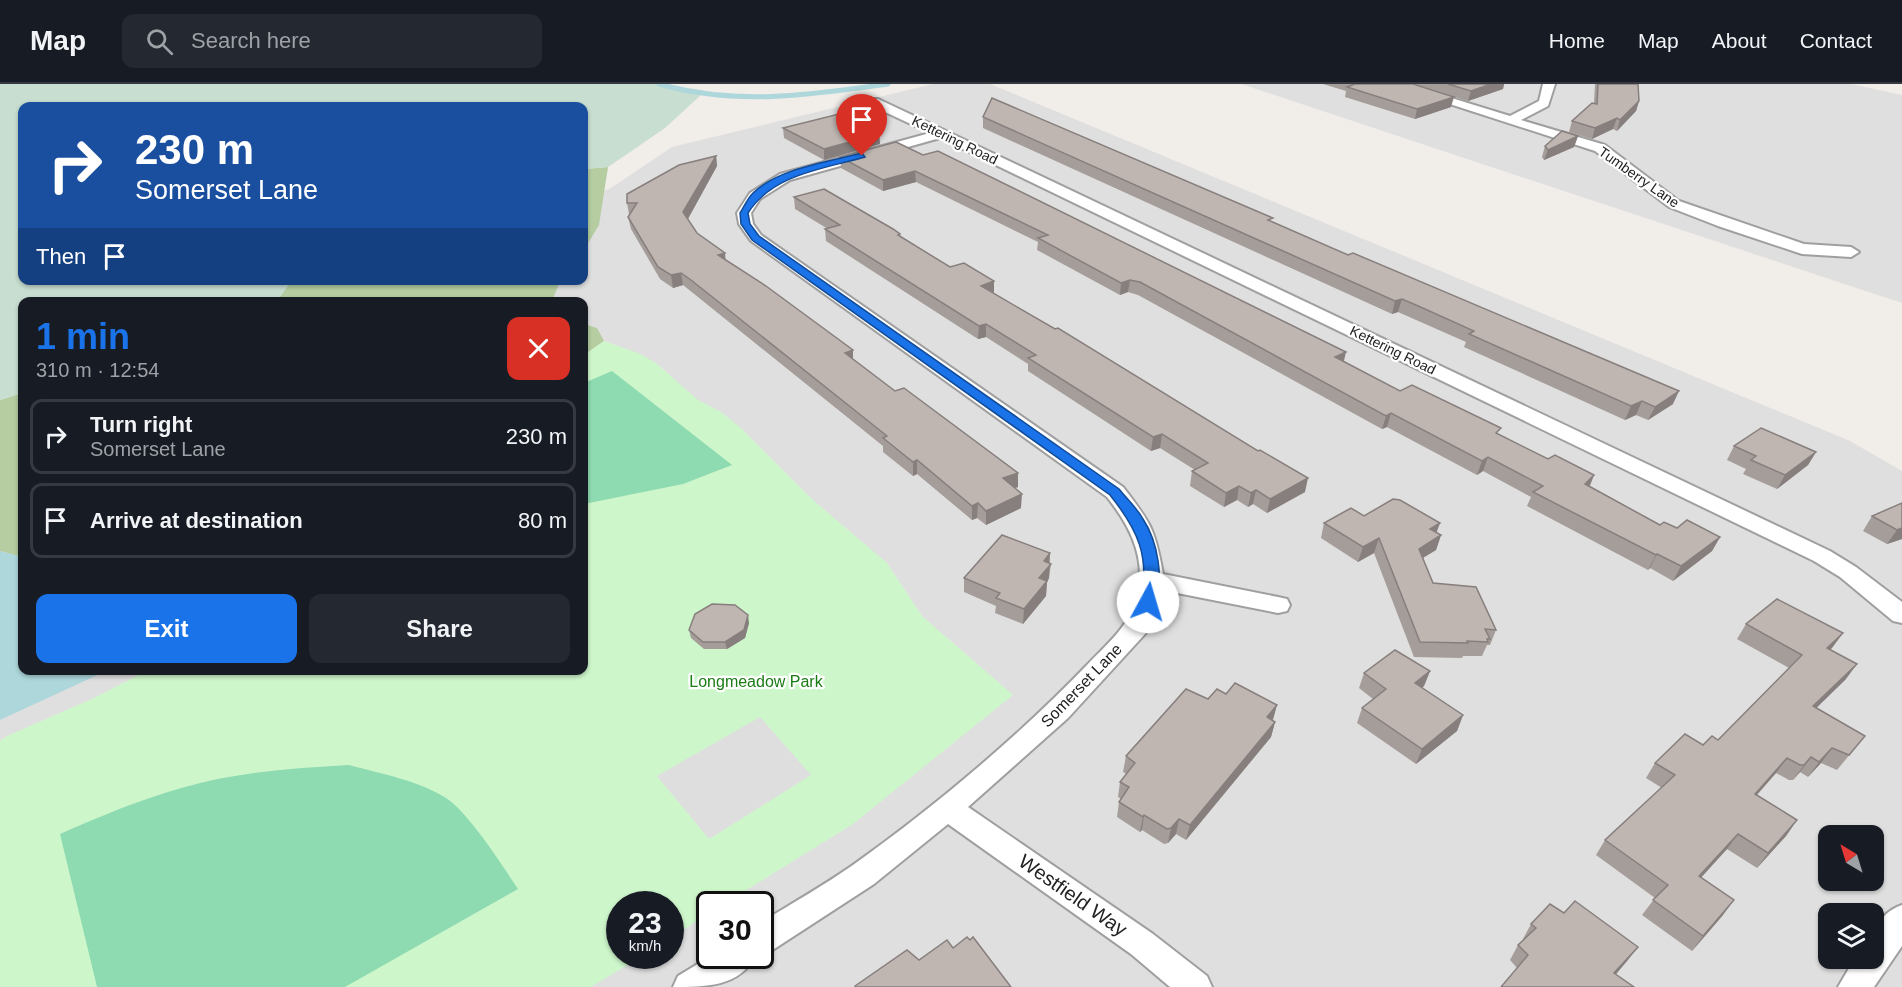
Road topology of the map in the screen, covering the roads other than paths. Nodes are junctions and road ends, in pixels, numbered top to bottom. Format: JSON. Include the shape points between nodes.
{"nodes":[{"id":1,"x":1394,"y":84,"type":"edge"},
{"id":2,"x":1549,"y":84,"type":"edge"},
{"id":3,"x":874,"y":102,"type":"dead end"},
{"id":4,"x":1513,"y":119,"type":"junction"},
{"id":5,"x":942,"y":134,"type":"junction"},
{"id":6,"x":1851,"y":252,"type":"dead end"},
{"id":7,"x":1152,"y":580,"type":"junction"},
{"id":8,"x":1278,"y":605,"type":"dead end"},
{"id":9,"x":1902,"y":615,"type":"edge"},
{"id":10,"x":947,"y":808,"type":"junction"},
{"id":11,"x":1902,"y":918,"type":"edge"},
{"id":12,"x":774,"y":932,"type":"edge"},
{"id":13,"x":718,"y":969,"type":"edge"},
{"id":14,"x":690,"y":987,"type":"edge"},
{"id":15,"x":1195,"y":987,"type":"edge"},
{"id":16,"x":1855,"y":987,"type":"edge"}],
"edges":[{"from":1,"to":4,"type":"street","name":"Tumberry Lane"},
{"from":2,"to":4,"type":"street","via":[[1544,103]]},
{"from":3,"to":5,"type":"street","name":"Kettering Road"},
{"from":4,"to":6,"type":"street","name":"Tumberry Lane","via":[[1600,148],[1674,204],[1802,249]]},
{"from":5,"to":7,"type":"street","name":"Somerset Lane","via":[[772,184],[755,196],[744,213],[746,224],[756,238],[1115,492],[1145,536]]},
{"from":5,"to":9,"type":"street","name":"Kettering Road","via":[[1822,556]]},
{"from":7,"to":8,"type":"street"},
{"from":7,"to":10,"type":"street","name":"Somerset Lane","via":[[1148,602],[1136,628],[1059,711]]},
{"from":10,"to":12,"type":"street","name":"Somerset Lane","via":[[863,875]]},
{"from":10,"to":15,"type":"street","name":"Westfield Way","via":[[1142,944]]},
{"from":11,"to":16,"type":"street"},
{"from":13,"to":14,"type":"street"}]}
